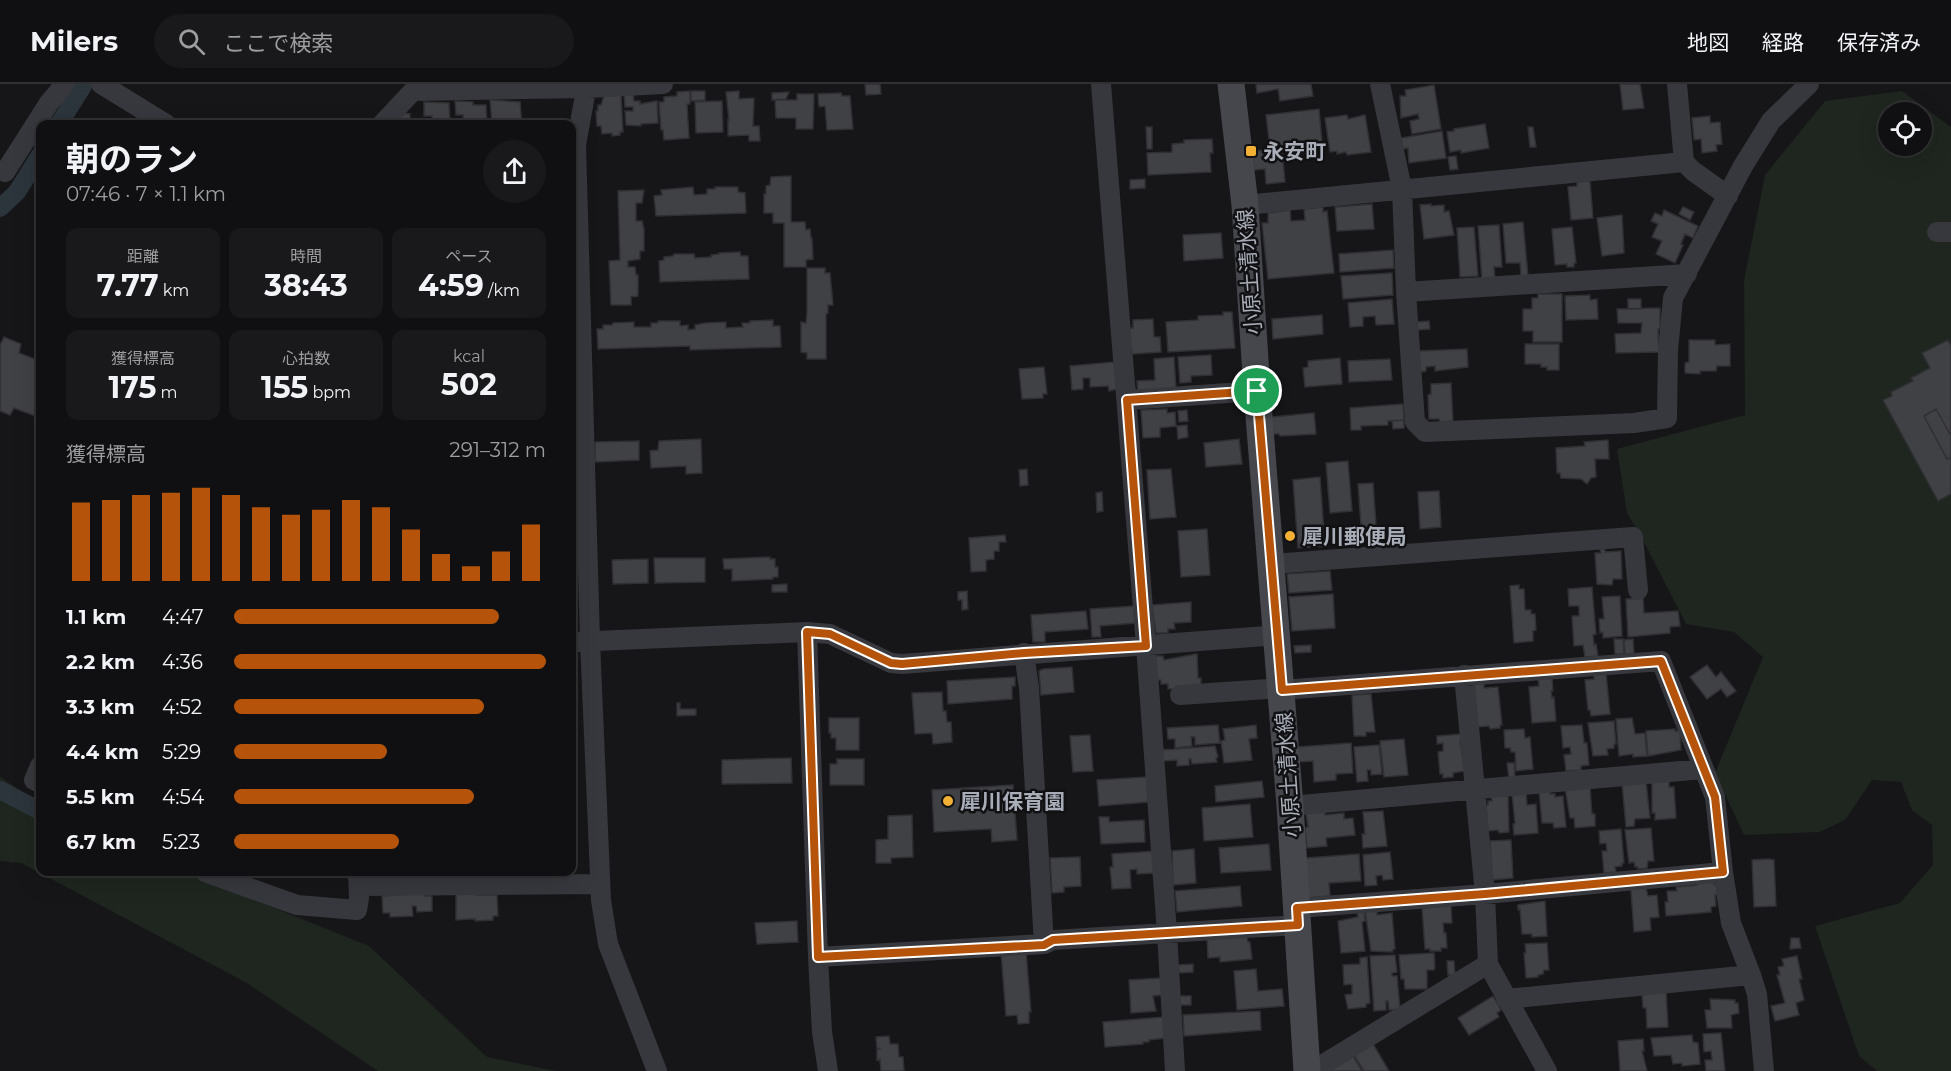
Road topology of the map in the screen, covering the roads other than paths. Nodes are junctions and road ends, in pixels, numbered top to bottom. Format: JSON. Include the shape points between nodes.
{"nodes":[{"id":1,"x":65,"y":84,"type":"edge"},
{"id":2,"x":101,"y":84,"type":"edge"},
{"id":3,"x":663,"y":84,"type":"edge"},
{"id":4,"x":1101,"y":84,"type":"edge"},
{"id":5,"x":1231,"y":84,"type":"edge"},
{"id":6,"x":1380,"y":84,"type":"edge"},
{"id":7,"x":1677,"y":84,"type":"edge"},
{"id":8,"x":1809,"y":84,"type":"edge"},
{"id":9,"x":587,"y":86,"type":"edge"},
{"id":10,"x":416,"y":87,"type":"edge"},
{"id":11,"x":38,"y":120,"type":"edge"},
{"id":12,"x":160,"y":120,"type":"edge"},
{"id":13,"x":386,"y":120,"type":"edge"},
{"id":14,"x":36,"y":123,"type":"edge"},
{"id":15,"x":1684,"y":162,"type":"junction"},
{"id":16,"x":5,"y":172,"type":"dead end"},
{"id":17,"x":1402,"y":189,"type":"junction"},
{"id":18,"x":1728,"y":196,"type":"junction"},
{"id":19,"x":1245,"y":205,"type":"junction"},
{"id":20,"x":1687,"y":274,"type":"junction"},
{"id":21,"x":1406,"y":292,"type":"junction"},
{"id":22,"x":576,"y":341,"type":"edge"},
{"id":23,"x":1257,"y":391,"type":"junction"},
{"id":24,"x":1127,"y":400,"type":"junction"},
{"id":25,"x":1272,"y":564,"type":"junction"},
{"id":26,"x":1638,"y":590,"type":"dead end"},
{"id":27,"x":807,"y":632,"type":"junction"},
{"id":28,"x":1278,"y":635,"type":"junction"},
{"id":29,"x":581,"y":642,"type":"edge"},
{"id":30,"x":1146,"y":646,"type":"junction"},
{"id":31,"x":1024,"y":653,"type":"junction"},
{"id":32,"x":1464,"y":675,"type":"junction"},
{"id":33,"x":1282,"y":689,"type":"junction"},
{"id":34,"x":1180,"y":695,"type":"dead end"},
{"id":35,"x":1703,"y":769,"type":"junction"},
{"id":36,"x":1475,"y":789,"type":"junction"},
{"id":37,"x":1290,"y":806,"type":"junction"},
{"id":38,"x":1723,"y":872,"type":"junction"},
{"id":39,"x":216,"y":876,"type":"edge"},
{"id":40,"x":359,"y":879,"type":"edge"},
{"id":41,"x":600,"y":884,"type":"junction"},
{"id":42,"x":1485,"y":894,"type":"junction"},
{"id":43,"x":1298,"y":916,"type":"junction"},
{"id":44,"x":1167,"y":933,"type":"junction"},
{"id":45,"x":1044,"y":945,"type":"junction"},
{"id":46,"x":818,"y":957,"type":"junction"},
{"id":47,"x":1488,"y":964,"type":"junction"},
{"id":48,"x":1751,"y":975,"type":"junction"},
{"id":49,"x":1506,"y":999,"type":"junction"},
{"id":50,"x":657,"y":1071,"type":"edge"},
{"id":51,"x":828,"y":1071,"type":"edge"},
{"id":52,"x":1175,"y":1071,"type":"edge"},
{"id":53,"x":1307,"y":1071,"type":"edge"},
{"id":54,"x":1312,"y":1071,"type":"edge"},
{"id":55,"x":1547,"y":1071,"type":"edge"},
{"id":56,"x":1764,"y":1071,"type":"edge"}],
"edges":[{"from":1,"to":11,"type":"street"},
{"from":2,"to":12,"type":"street"},
{"from":3,"to":9,"type":"street"},
{"from":4,"to":24,"type":"street"},
{"from":5,"to":19,"type":"main road","name":"小原土清水線"},
{"from":6,"to":17,"type":"street"},
{"from":7,"to":15,"type":"street"},
{"from":8,"to":18,"type":"street","via":[[1771,121]]},
{"from":9,"to":10,"type":"street"},
{"from":9,"to":22,"type":"street","via":[[576,146]]},
{"from":10,"to":13,"type":"street"},
{"from":14,"to":16,"type":"street"},
{"from":15,"to":17,"type":"street"},
{"from":15,"to":18,"type":"street"},
{"from":17,"to":19,"type":"street"},
{"from":17,"to":21,"type":"street"},
{"from":18,"to":20,"type":"street"},
{"from":19,"to":23,"type":"main road","name":"小原土清水線"},
{"from":20,"to":21,"type":"street"},
{"from":20,"to":21,"type":"street","via":[[1674,298],[1666,418],[1634,423],[1425,432],[1415,422]]},
{"from":22,"to":29,"type":"street"},
{"from":23,"to":24,"type":"street"},
{"from":23,"to":25,"type":"main road","name":"小原土清水線"},
{"from":24,"to":30,"type":"street"},
{"from":25,"to":26,"type":"street","via":[[1633,537]]},
{"from":25,"to":28,"type":"main road","name":"小原土清水線"},
{"from":27,"to":29,"type":"street"},
{"from":27,"to":31,"type":"street","via":[[830,634],[891,663]]},
{"from":27,"to":46,"type":"street"},
{"from":28,"to":30,"type":"street"},
{"from":28,"to":33,"type":"main road","name":"小原土清水線"},
{"from":29,"to":41,"type":"street"},
{"from":30,"to":31,"type":"street"},
{"from":30,"to":44,"type":"street"},
{"from":31,"to":45,"type":"street"},
{"from":32,"to":33,"type":"street"},
{"from":32,"to":35,"type":"street","via":[[1661,661]]},
{"from":32,"to":36,"type":"street"},
{"from":33,"to":34,"type":"street"},
{"from":33,"to":37,"type":"main road","name":"小原土清水線"},
{"from":35,"to":36,"type":"street"},
{"from":35,"to":38,"type":"street","via":[[1715,797]]},
{"from":36,"to":37,"type":"street"},
{"from":36,"to":42,"type":"street"},
{"from":37,"to":43,"type":"main road","name":"小原土清水線"},
{"from":38,"to":42,"type":"street"},
{"from":38,"to":48,"type":"street","via":[[1731,923]]},
{"from":39,"to":40,"type":"street","via":[[297,905],[357,910]]},
{"from":40,"to":41,"type":"street"},
{"from":41,"to":50,"type":"street","via":[[608,944]]},
{"from":42,"to":43,"type":"street"},
{"from":42,"to":47,"type":"street"},
{"from":43,"to":44,"type":"street"},
{"from":43,"to":53,"type":"main road","name":"小原土清水線"},
{"from":44,"to":45,"type":"street","via":[[1053,940]]},
{"from":44,"to":52,"type":"street"},
{"from":45,"to":46,"type":"street"},
{"from":46,"to":51,"type":"street"},
{"from":47,"to":49,"type":"street"},
{"from":47,"to":54,"type":"street"},
{"from":48,"to":49,"type":"street"},
{"from":48,"to":56,"type":"street","via":[[1757,993]]},
{"from":49,"to":55,"type":"street"}]}
